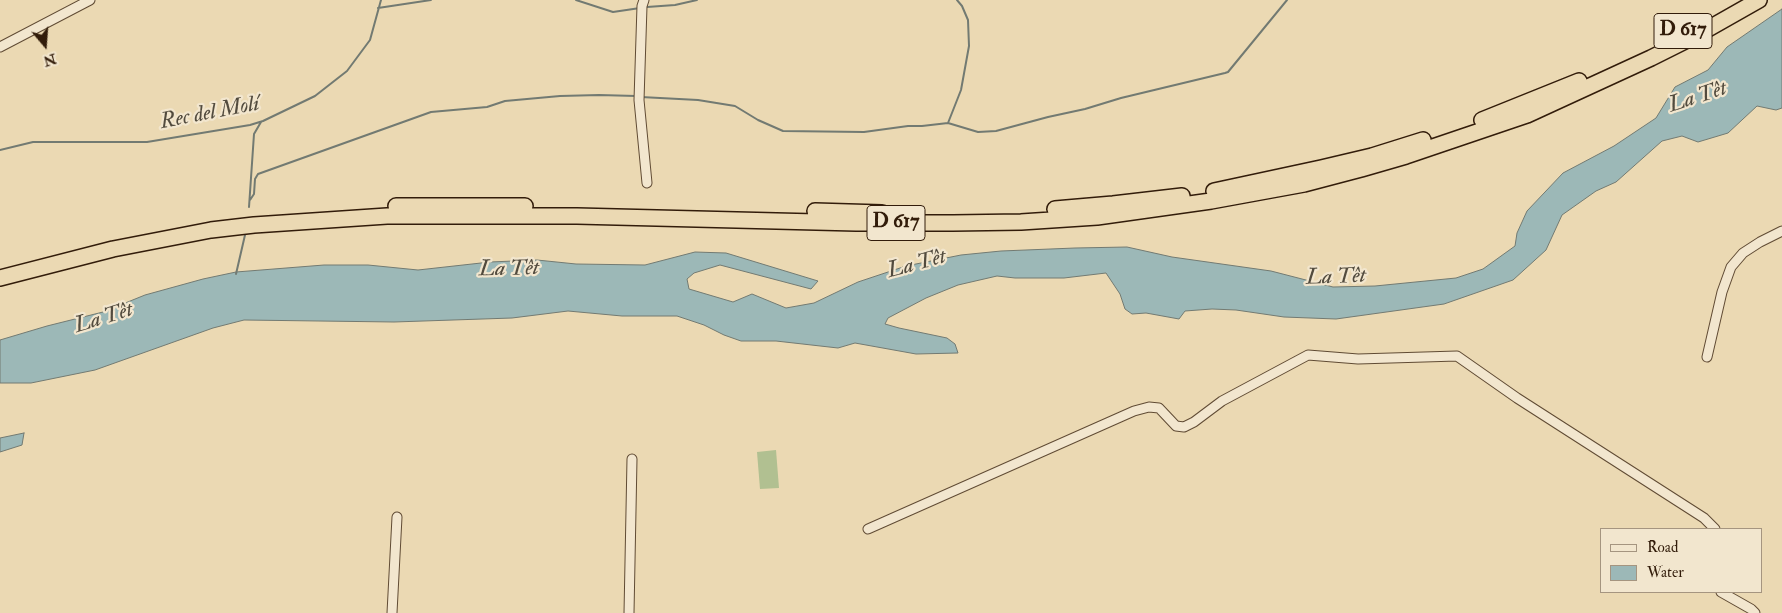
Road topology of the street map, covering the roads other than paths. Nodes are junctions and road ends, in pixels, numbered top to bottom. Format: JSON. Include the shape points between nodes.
{"nodes":[{"id":1,"x":90,"y":0,"type":"edge"},
{"id":2,"x":1752,"y":1,"type":"edge"},
{"id":3,"x":643,"y":5,"type":"edge"},
{"id":4,"x":0,"y":47,"type":"edge"},
{"id":5,"x":647,"y":183,"type":"dead end"},
{"id":6,"x":1782,"y":231,"type":"edge"},
{"id":7,"x":0,"y":268,"type":"edge"},
{"id":8,"x":0,"y":278,"type":"edge"},
{"id":9,"x":1706,"y":357,"type":"dead end"},
{"id":10,"x":632,"y":459,"type":"dead end"},
{"id":11,"x":397,"y":517,"type":"dead end"},
{"id":12,"x":1714,"y":528,"type":"edge"},
{"id":13,"x":868,"y":529,"type":"dead end"},
{"id":14,"x":1723,"y":593,"type":"edge"},
{"id":15,"x":392,"y":613,"type":"edge"},
{"id":16,"x":629,"y":613,"type":"edge"},
{"id":17,"x":1755,"y":613,"type":"edge"}],
"edges":[{"from":1,"to":4,"type":"street"},
{"from":2,"to":7,"type":"highway","number":"D 617","via":[[1690,27],[1626,60],[1493,116],[1372,156],[1211,191],[1064,209],[950,213],[460,205],[354,208],[196,225]]},
{"from":2,"to":8,"type":"highway","number":"D 617","via":[[1699,34],[1606,80],[1481,132],[1304,184],[1186,205],[1097,217],[953,223],[387,216],[211,230],[113,249]]},
{"from":3,"to":5,"type":"street","via":[[639,94]]},
{"from":6,"to":9,"type":"street","via":[[1743,253],[1731,267]]},
{"from":10,"to":16,"type":"street"},
{"from":11,"to":15,"type":"street"},
{"from":12,"to":13,"type":"street","via":[[1704,518],[1457,356],[1358,359],[1308,355],[1222,401],[1184,427],[1176,426],[1159,408],[1134,411]]},
{"from":14,"to":17,"type":"street"}]}
